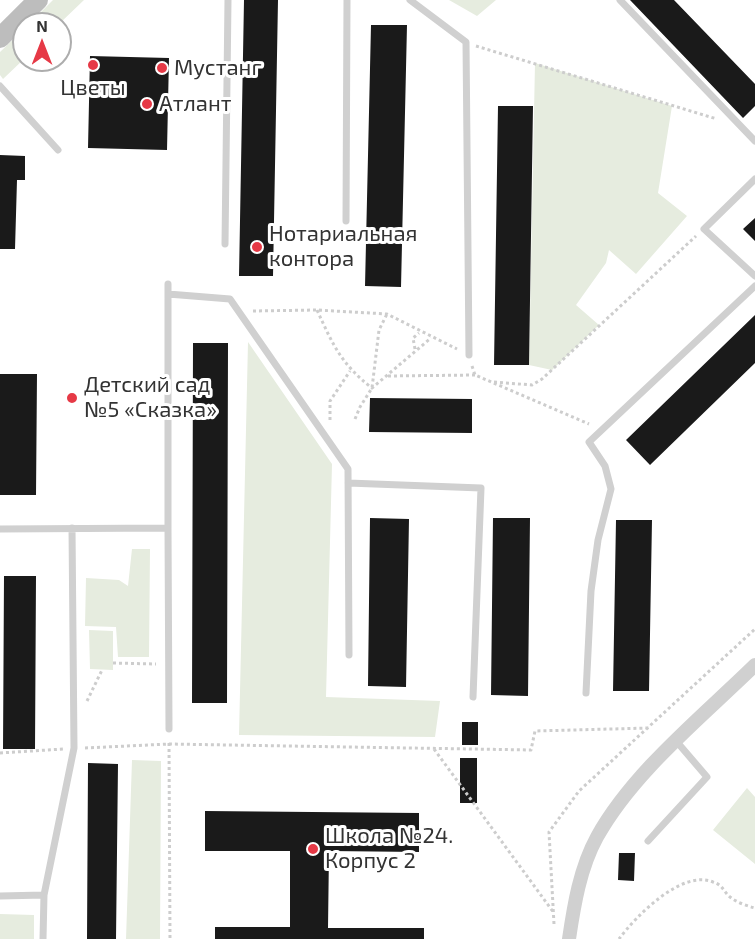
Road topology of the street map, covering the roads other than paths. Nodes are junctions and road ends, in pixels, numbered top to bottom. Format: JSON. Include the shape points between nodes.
{"nodes":[{"id":1,"x":38,"y":0,"type":"edge"},
{"id":2,"x":228,"y":0,"type":"edge"},
{"id":3,"x":347,"y":0,"type":"edge"},
{"id":4,"x":410,"y":0,"type":"edge"},
{"id":5,"x":620,"y":0,"type":"edge"},
{"id":6,"x":0,"y":38,"type":"edge"},
{"id":7,"x":0,"y":86,"type":"edge"},
{"id":8,"x":755,"y":141,"type":"edge"},
{"id":9,"x":58,"y":150,"type":"dead end"},
{"id":10,"x":755,"y":179,"type":"edge"},
{"id":11,"x":346,"y":221,"type":"dead end"},
{"id":12,"x":225,"y":243,"type":"dead end"},
{"id":13,"x":755,"y":276,"type":"edge"},
{"id":14,"x":168,"y":284,"type":"dead end"},
{"id":15,"x":755,"y":286,"type":"edge"},
{"id":16,"x":168,"y":294,"type":"junction"},
{"id":17,"x":469,"y":354,"type":"road end"},
{"id":18,"x":348,"y":483,"type":"junction"},
{"id":19,"x":0,"y":528,"type":"edge"},
{"id":20,"x":72,"y":528,"type":"junction"},
{"id":21,"x":168,"y":528,"type":"junction"},
{"id":22,"x":349,"y":655,"type":"dead end"},
{"id":23,"x":755,"y":665,"type":"edge"},
{"id":24,"x":586,"y":693,"type":"dead end"},
{"id":25,"x":473,"y":697,"type":"dead end"},
{"id":26,"x":169,"y":729,"type":"road end"},
{"id":27,"x":677,"y":742,"type":"junction"},
{"id":28,"x":648,"y":841,"type":"dead end"},
{"id":29,"x":44,"y":895,"type":"junction"},
{"id":30,"x":0,"y":896,"type":"edge"},
{"id":31,"x":43,"y":939,"type":"edge"},
{"id":32,"x":569,"y":939,"type":"edge"}],
"edges":[{"from":1,"to":6,"type":"main road"},
{"from":2,"to":12,"type":"lane"},
{"from":3,"to":11,"type":"lane"},
{"from":4,"to":17,"type":"lane","via":[[466,42]]},
{"from":5,"to":8,"type":"lane"},
{"from":7,"to":9,"type":"lane"},
{"from":10,"to":13,"type":"lane","via":[[704,230]]},
{"from":14,"to":16,"type":"lane"},
{"from":15,"to":24,"type":"lane","via":[[589,442],[605,465],[611,489],[592,580]]},
{"from":16,"to":18,"type":"lane","via":[[230,299],[348,468]]},
{"from":16,"to":21,"type":"lane"},
{"from":18,"to":22,"type":"lane"},
{"from":18,"to":25,"type":"lane","via":[[481,488]]},
{"from":19,"to":20,"type":"lane"},
{"from":20,"to":21,"type":"lane"},
{"from":20,"to":29,"type":"lane","via":[[74,748]]},
{"from":21,"to":26,"type":"lane"},
{"from":23,"to":27,"type":"street"},
{"from":27,"to":28,"type":"lane","via":[[707,777]]},
{"from":27,"to":32,"type":"street","via":[[631,789],[597,838],[583,873]]},
{"from":29,"to":30,"type":"lane"},
{"from":29,"to":31,"type":"lane"}]}
